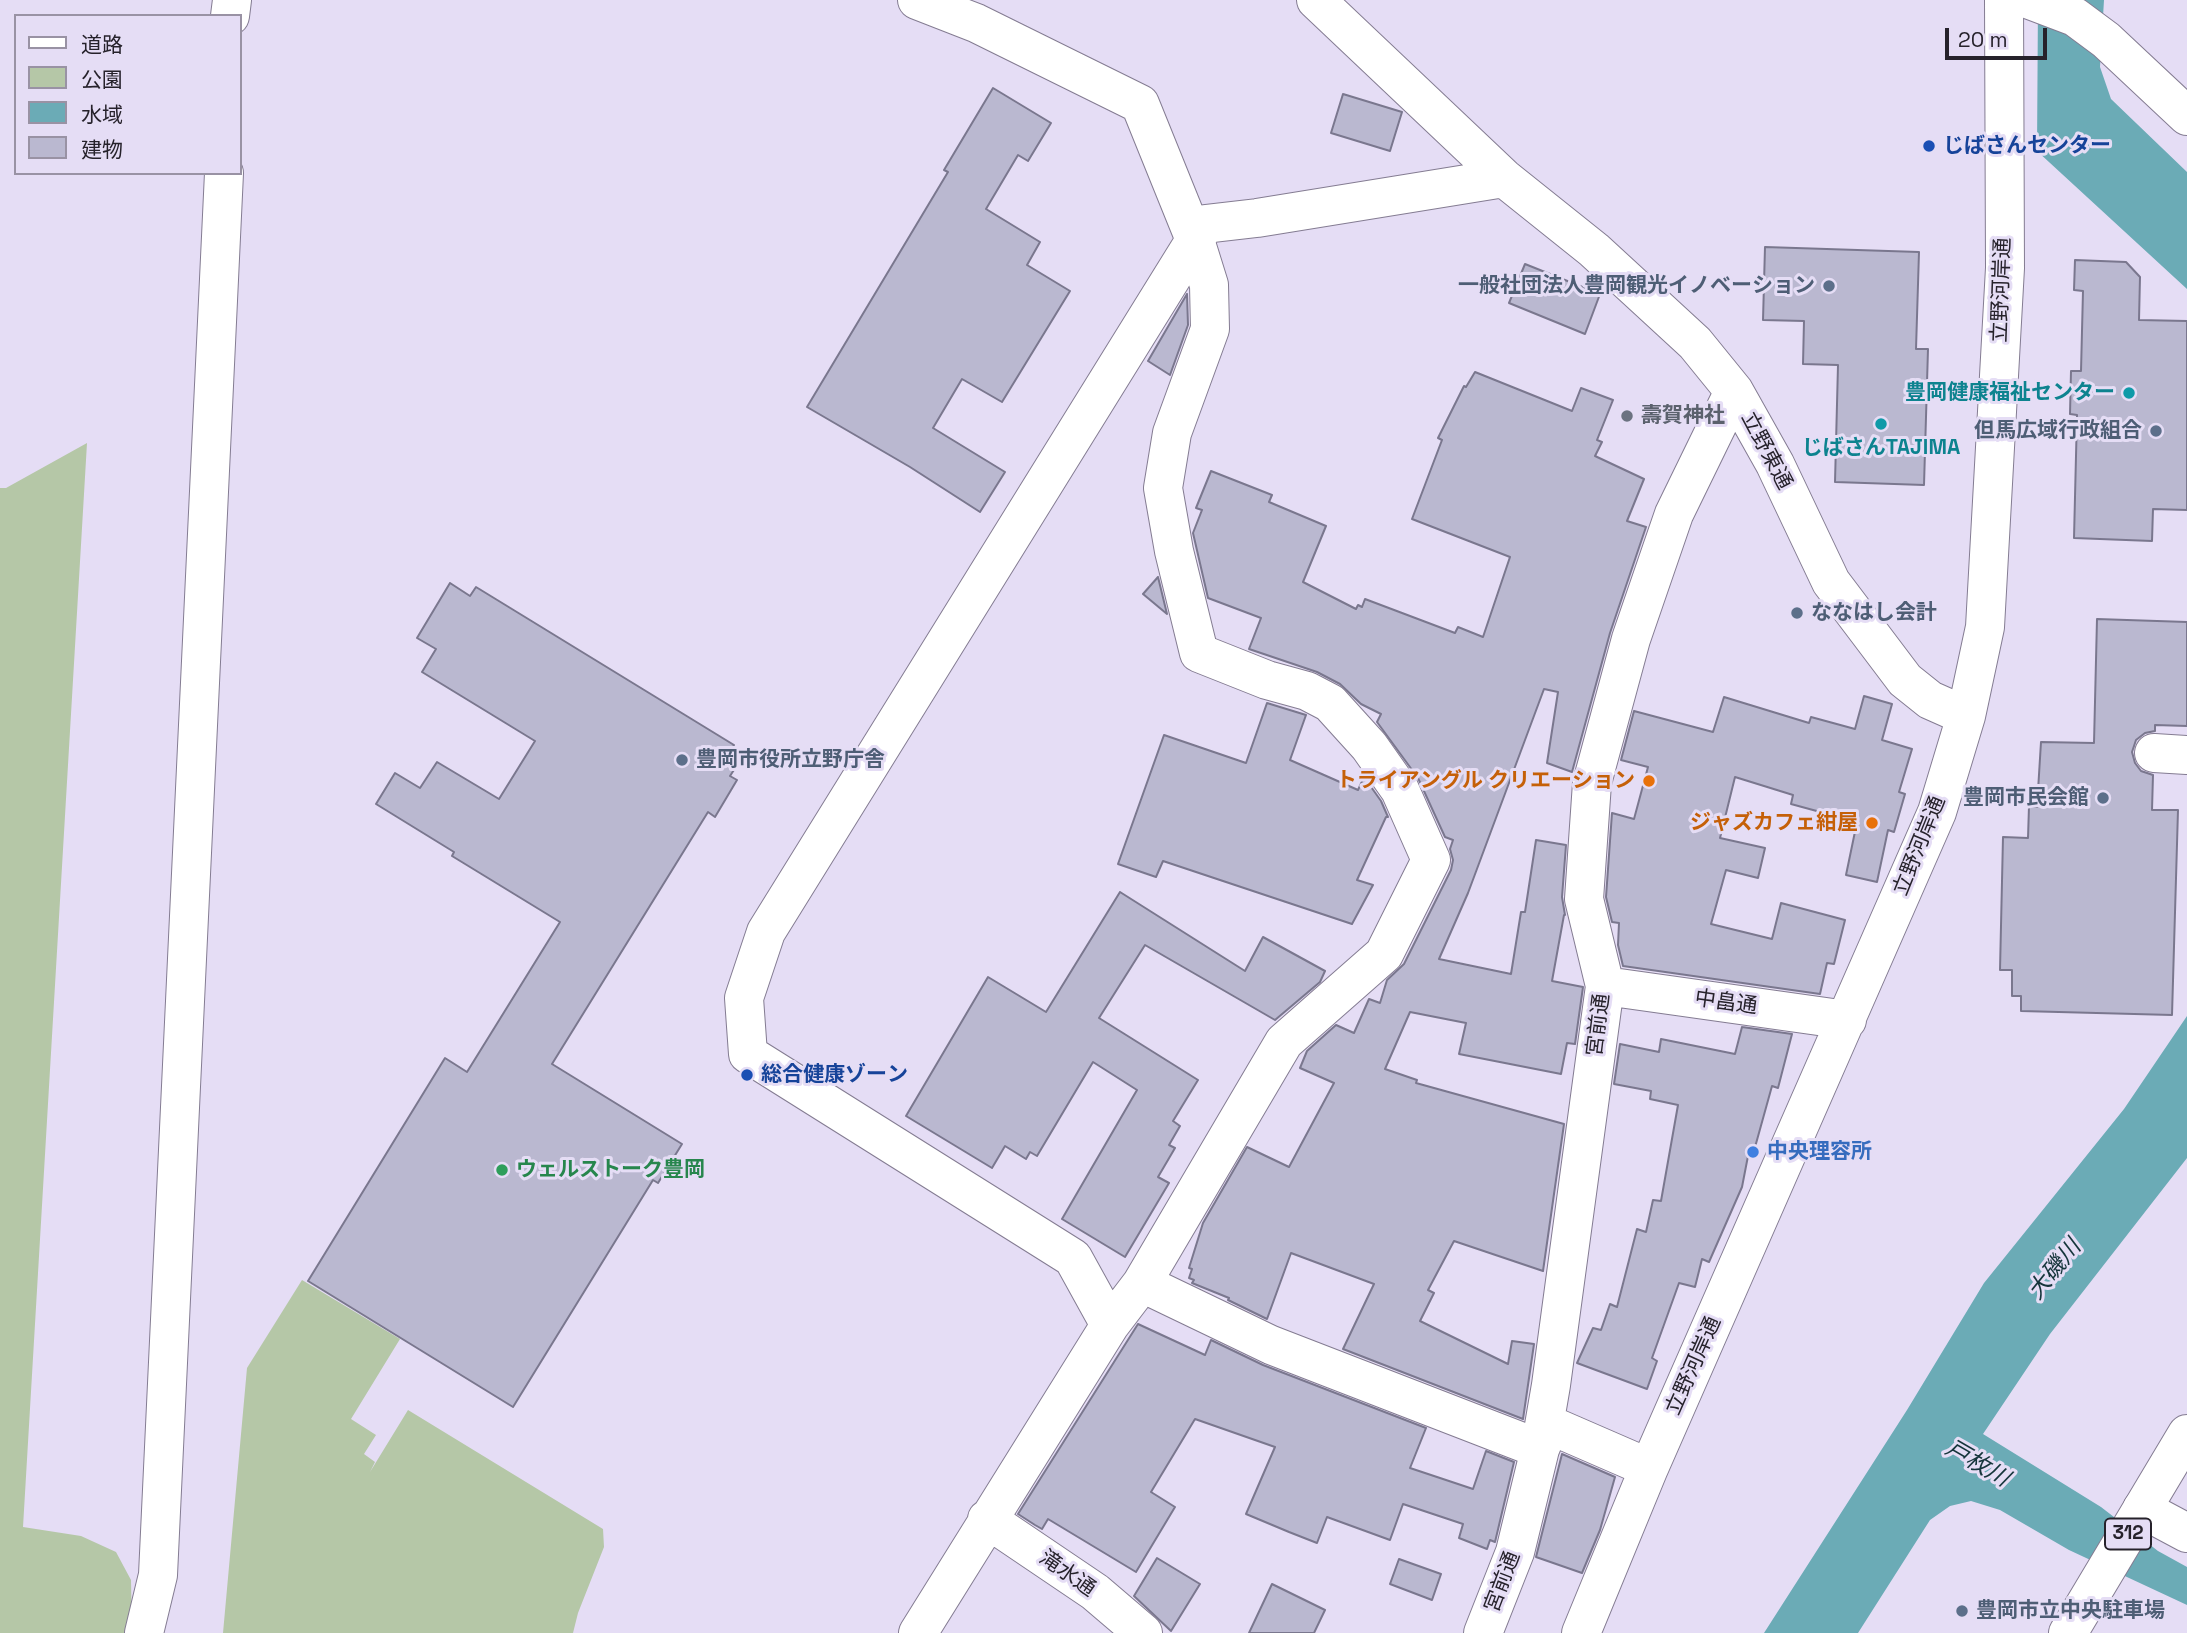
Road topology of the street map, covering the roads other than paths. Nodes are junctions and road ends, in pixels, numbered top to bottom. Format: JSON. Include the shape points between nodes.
{"nodes":[{"id":1,"x":917,"y":0,"type":"edge"},
{"id":2,"x":1316,"y":0,"type":"edge"},
{"id":3,"x":2004,"y":0,"type":"edge"},
{"id":4,"x":2030,"y":0,"type":"edge"},
{"id":5,"x":2183,"y":104,"type":"edge"},
{"id":6,"x":224,"y":175,"type":"edge"},
{"id":7,"x":1504,"y":178,"type":"junction"},
{"id":8,"x":1195,"y":240,"type":"junction"},
{"id":9,"x":1734,"y":391,"type":"junction"},
{"id":10,"x":1966,"y":716,"type":"junction"},
{"id":11,"x":1605,"y":986,"type":"junction"},
{"id":12,"x":1847,"y":1020,"type":"junction"},
{"id":13,"x":1142,"y":1283,"type":"junction"},
{"id":14,"x":1110,"y":1325,"type":"junction"},
{"id":15,"x":2187,"y":1434,"type":"edge"},
{"id":16,"x":1540,"y":1449,"type":"junction"},
{"id":17,"x":1648,"y":1468,"type":"junction"},
{"id":18,"x":2142,"y":1509,"type":"junction"},
{"id":19,"x":987,"y":1519,"type":"junction"},
{"id":20,"x":2187,"y":1533,"type":"edge"},
{"id":21,"x":144,"y":1633,"type":"edge"},
{"id":22,"x":918,"y":1633,"type":"edge"},
{"id":23,"x":1143,"y":1633,"type":"edge"},
{"id":24,"x":1483,"y":1633,"type":"edge"},
{"id":25,"x":1581,"y":1633,"type":"edge"},
{"id":26,"x":2068,"y":1633,"type":"edge"}],
"edges":[{"from":1,"to":8,"type":"main road","via":[[976,23],[1140,104]]},
{"from":2,"to":7,"type":"main road","name":"立野東通"},
{"from":3,"to":10,"type":"main road","name":"立野河岸通","via":[[2005,268],[1984,627]]},
{"from":4,"to":5,"type":"main road","via":[[2075,17]]},
{"from":6,"to":21,"type":"main road","via":[[158,1575]]},
{"from":7,"to":8,"type":"main road","via":[[1205,224]]},
{"from":7,"to":9,"type":"main road","name":"立野東通","via":[[1594,250],[1695,343]]},
{"from":8,"to":13,"type":"main road","via":[[1209,285],[1210,329],[1172,433],[1163,488],[1199,653],[1330,703],[1400,790],[1431,860],[1384,954],[1284,1042]]},
{"from":8,"to":14,"type":"main road","via":[[766,932],[744,998],[748,1054],[1073,1258]]},
{"from":9,"to":10,"type":"main road","name":"立野東通","via":[[1775,464],[1831,582],[1905,680],[1930,700]]},
{"from":9,"to":11,"type":"main road","name":"宮前通","via":[[1674,514],[1630,639],[1592,783],[1584,899]]},
{"from":10,"to":12,"type":"main road","name":"立野河岸通","via":[[1937,812]]},
{"from":11,"to":12,"type":"main road","name":"中畠通"},
{"from":11,"to":16,"type":"main road","name":"宮前通"},
{"from":12,"to":17,"type":"main road","name":"立野河岸通"},
{"from":13,"to":14,"type":"main road"},
{"from":13,"to":16,"type":"main road","via":[[1271,1345]]},
{"from":14,"to":19,"type":"main road"},
{"from":15,"to":18,"type":"main road","number":"312"},
{"from":16,"to":17,"type":"main road","via":[[1550,1425]]},
{"from":16,"to":24,"type":"main road","name":"宮前通","via":[[1516,1552]]},
{"from":17,"to":25,"type":"main road","name":"立野河岸通"},
{"from":18,"to":20,"type":"main road"},
{"from":18,"to":26,"type":"main road","number":"312"},
{"from":19,"to":22,"type":"main road"},
{"from":19,"to":23,"type":"main road","name":"滝水通","via":[[1095,1592]]}]}
